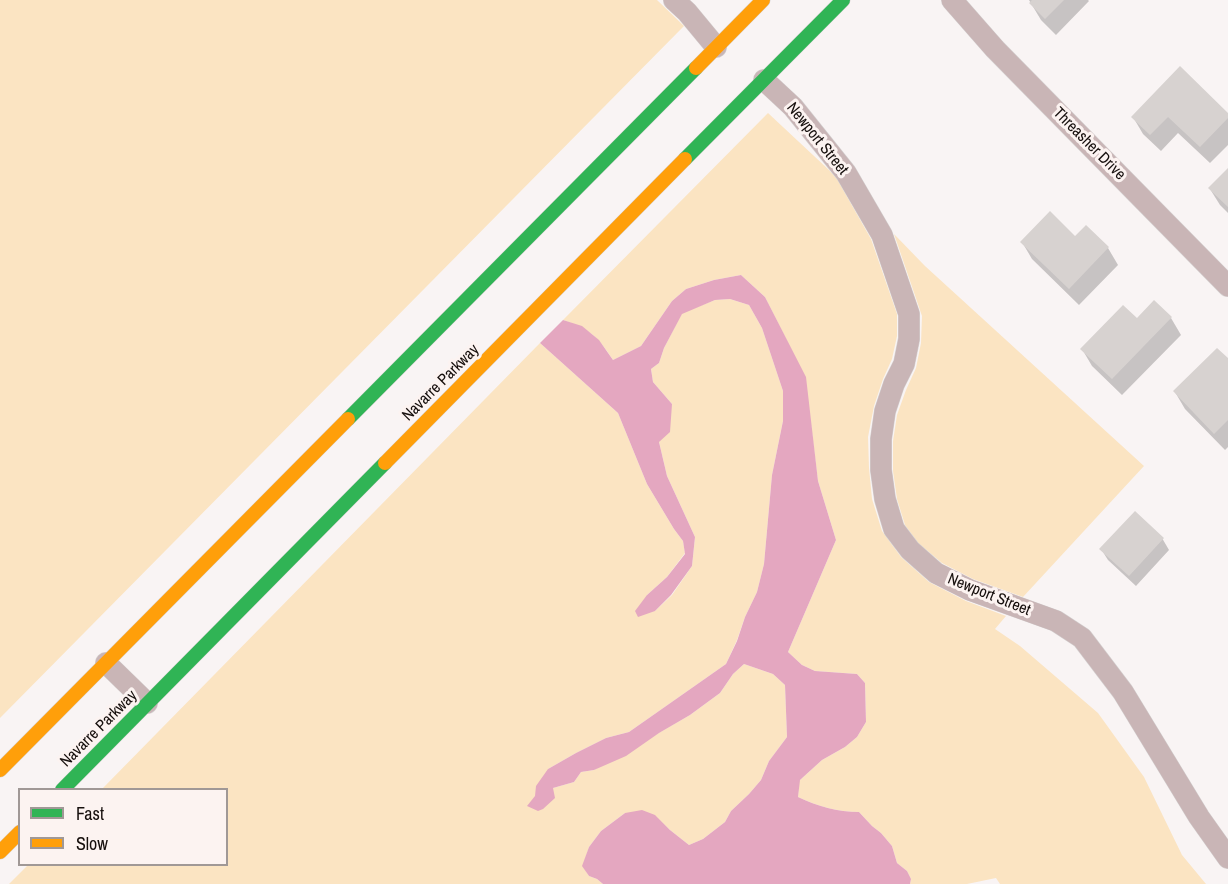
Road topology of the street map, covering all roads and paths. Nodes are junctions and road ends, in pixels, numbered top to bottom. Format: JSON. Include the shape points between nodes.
{"nodes":[{"id":1,"x":674,"y":0,"type":"edge"},
{"id":2,"x":763,"y":0,"type":"edge"},
{"id":3,"x":843,"y":0,"type":"edge"},
{"id":4,"x":952,"y":0,"type":"edge"},
{"id":5,"x":716,"y":47,"type":"junction"},
{"id":6,"x":764,"y":80,"type":"junction"},
{"id":7,"x":1228,"y":286,"type":"edge"},
{"id":8,"x":106,"y":663,"type":"junction"},
{"id":9,"x":147,"y":703,"type":"junction"},
{"id":10,"x":0,"y":770,"type":"edge"},
{"id":11,"x":63,"y":788,"type":"edge"},
{"id":12,"x":18,"y":834,"type":"edge"},
{"id":13,"x":0,"y":852,"type":"edge"},
{"id":14,"x":1228,"y":858,"type":"edge"}],
"edges":[{"from":1,"to":5,"type":"street"},
{"from":2,"to":5,"type":"highway"},
{"from":3,"to":6,"type":"highway","name":"Navarre Parkway"},
{"from":4,"to":7,"type":"street","name":"Threasher Drive","via":[[995,49]]},
{"from":5,"to":8,"type":"highway"},
{"from":6,"to":9,"type":"highway","name":"Navarre Parkway"},
{"from":6,"to":14,"type":"street","name":"Newport Street","via":[[793,106],[846,173],[882,235],[909,314],[904,364],[885,411],[881,439],[885,499],[894,529],[936,573],[970,590],[1056,621],[1083,638],[1123,692]]},
{"from":8,"to":9,"type":"street"},
{"from":8,"to":10,"type":"highway"},
{"from":9,"to":11,"type":"highway","name":"Navarre Parkway"},
{"from":12,"to":13,"type":"highway"}]}
